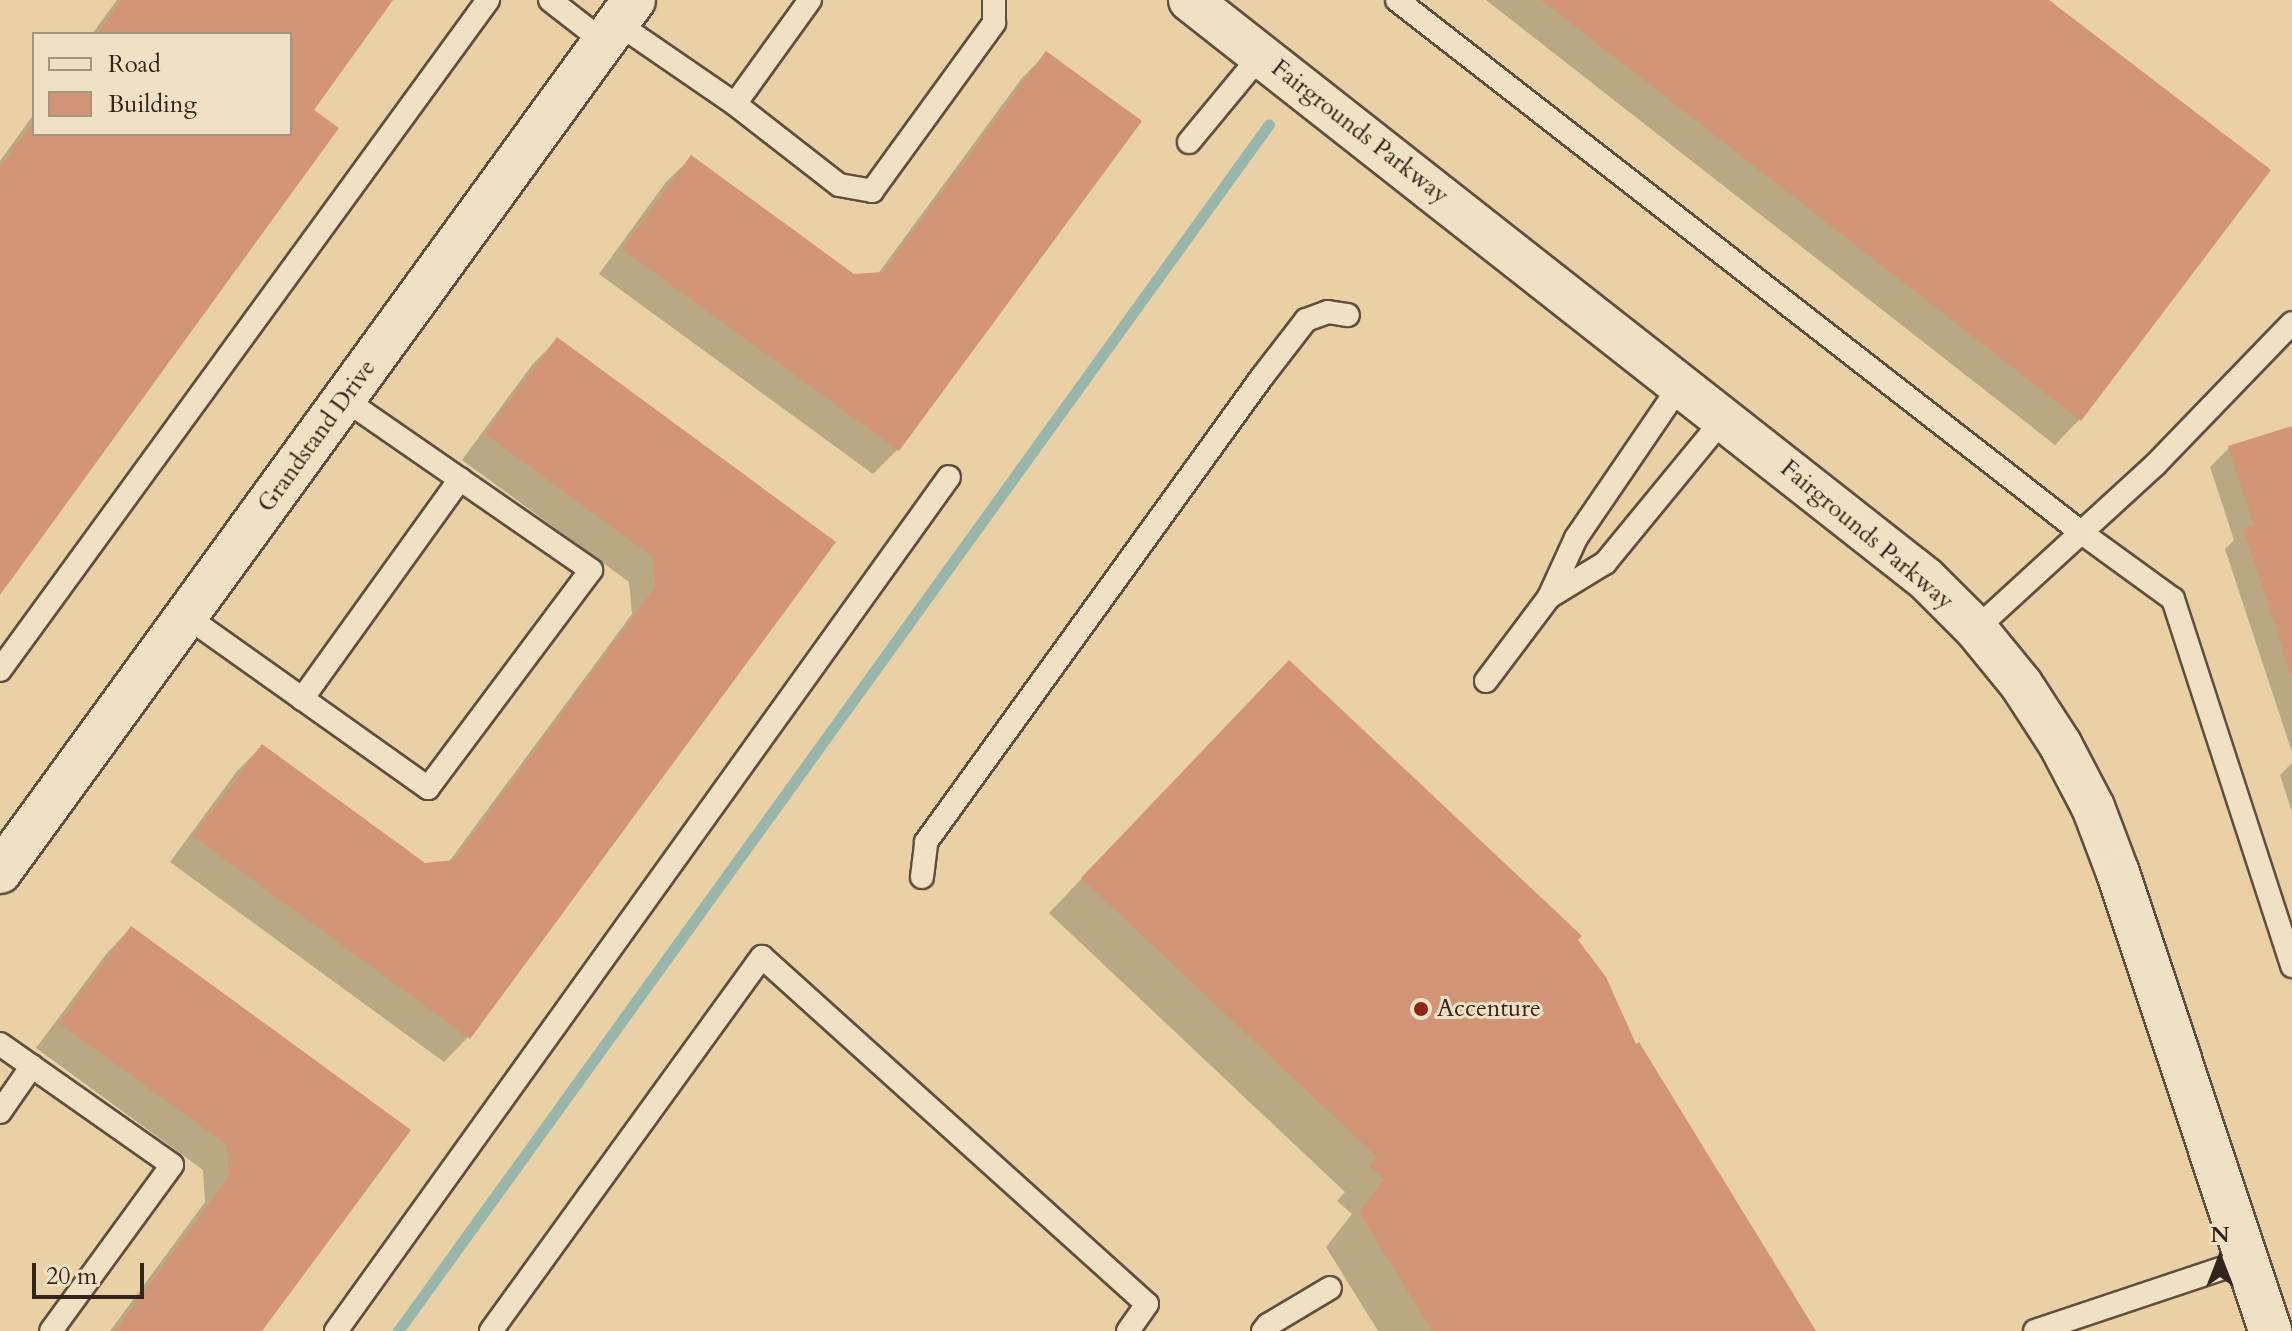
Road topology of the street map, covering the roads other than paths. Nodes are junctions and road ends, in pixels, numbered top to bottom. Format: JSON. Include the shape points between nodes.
{"nodes":[{"id":1,"x":488,"y":0,"type":"edge"},
{"id":2,"x":550,"y":0,"type":"edge"},
{"id":3,"x":810,"y":0,"type":"edge"},
{"id":4,"x":994,"y":0,"type":"edge"},
{"id":5,"x":1190,"y":0,"type":"edge"},
{"id":6,"x":1397,"y":0,"type":"edge"},
{"id":7,"x":618,"y":21,"type":"edge"},
{"id":8,"x":1261,"y":55,"type":"junction"},
{"id":9,"x":735,"y":104,"type":"junction"},
{"id":10,"x":1189,"y":142,"type":"dead end"},
{"id":11,"x":1348,"y":315,"type":"dead end"},
{"id":12,"x":2292,"y":323,"type":"edge"},
{"id":13,"x":1681,"y":384,"type":"junction"},
{"id":14,"x":344,"y":399,"type":"junction"},
{"id":15,"x":1724,"y":418,"type":"junction"},
{"id":16,"x":949,"y":477,"type":"dead end"},
{"id":17,"x":460,"y":479,"type":"junction"},
{"id":18,"x":2082,"y":533,"type":"junction"},
{"id":19,"x":1549,"y":597,"type":"junction"},
{"id":20,"x":186,"y":616,"type":"junction"},
{"id":21,"x":1976,"y":629,"type":"junction"},
{"id":22,"x":0,"y":670,"type":"edge"},
{"id":23,"x":1486,"y":681,"type":"dead end"},
{"id":24,"x":302,"y":699,"type":"junction"},
{"id":25,"x":0,"y":872,"type":"edge"},
{"id":26,"x":922,"y":877,"type":"dead end"},
{"id":27,"x":2292,"y":966,"type":"edge"},
{"id":28,"x":0,"y":1044,"type":"edge"},
{"id":29,"x":32,"y":1066,"type":"junction"},
{"id":30,"x":0,"y":1112,"type":"edge"},
{"id":31,"x":2244,"y":1261,"type":"junction"},
{"id":32,"x":1330,"y":1288,"type":"dead end"},
{"id":33,"x":51,"y":1331,"type":"edge"},
{"id":34,"x":336,"y":1331,"type":"edge"},
{"id":35,"x":491,"y":1331,"type":"edge"},
{"id":36,"x":1128,"y":1331,"type":"edge"},
{"id":37,"x":1263,"y":1331,"type":"edge"},
{"id":38,"x":2035,"y":1331,"type":"edge"},
{"id":39,"x":2270,"y":1331,"type":"edge"}],
"edges":[{"from":1,"to":22,"type":"lane"},
{"from":2,"to":7,"type":"lane"},
{"from":3,"to":9,"type":"lane"},
{"from":4,"to":9,"type":"lane","via":[[994,23],[872,191],[839,185]]},
{"from":5,"to":8,"type":"street","name":"Fairgrounds Parkway"},
{"from":6,"to":18,"type":"lane"},
{"from":7,"to":9,"type":"lane"},
{"from":7,"to":14,"type":"street","name":"Grandstand Drive"},
{"from":8,"to":10,"type":"lane"},
{"from":8,"to":13,"type":"street","name":"Fairgrounds Parkway"},
{"from":11,"to":26,"type":"lane","via":[[1328,312],[1306,320],[1262,377],[926,842]]},
{"from":12,"to":18,"type":"lane"},
{"from":13,"to":15,"type":"street","name":"Fairgrounds Parkway"},
{"from":13,"to":19,"type":"lane","via":[[1576,538]]},
{"from":14,"to":17,"type":"lane"},
{"from":14,"to":20,"type":"street","name":"Grandstand Drive"},
{"from":15,"to":19,"type":"lane","via":[[1605,563]]},
{"from":15,"to":21,"type":"street","name":"Fairgrounds Parkway","via":[[1926,579]]},
{"from":16,"to":34,"type":"lane"},
{"from":17,"to":24,"type":"lane"},
{"from":17,"to":24,"type":"lane","via":[[591,570],[428,788]]},
{"from":18,"to":21,"type":"lane"},
{"from":18,"to":27,"type":"lane","via":[[2173,599]]},
{"from":19,"to":23,"type":"lane"},
{"from":20,"to":24,"type":"lane"},
{"from":20,"to":25,"type":"street","name":"Grandstand Drive"},
{"from":21,"to":31,"type":"street","name":"Fairgrounds Parkway","via":[[2037,708],[2093,807]]},
{"from":28,"to":29,"type":"lane"},
{"from":29,"to":30,"type":"lane"},
{"from":29,"to":33,"type":"lane","via":[[172,1165]]},
{"from":31,"to":38,"type":"lane"},
{"from":31,"to":39,"type":"street","name":"Fairgrounds Parkway"},
{"from":32,"to":37,"type":"lane"},
{"from":35,"to":36,"type":"lane","via":[[762,957],[1147,1304]]}]}
